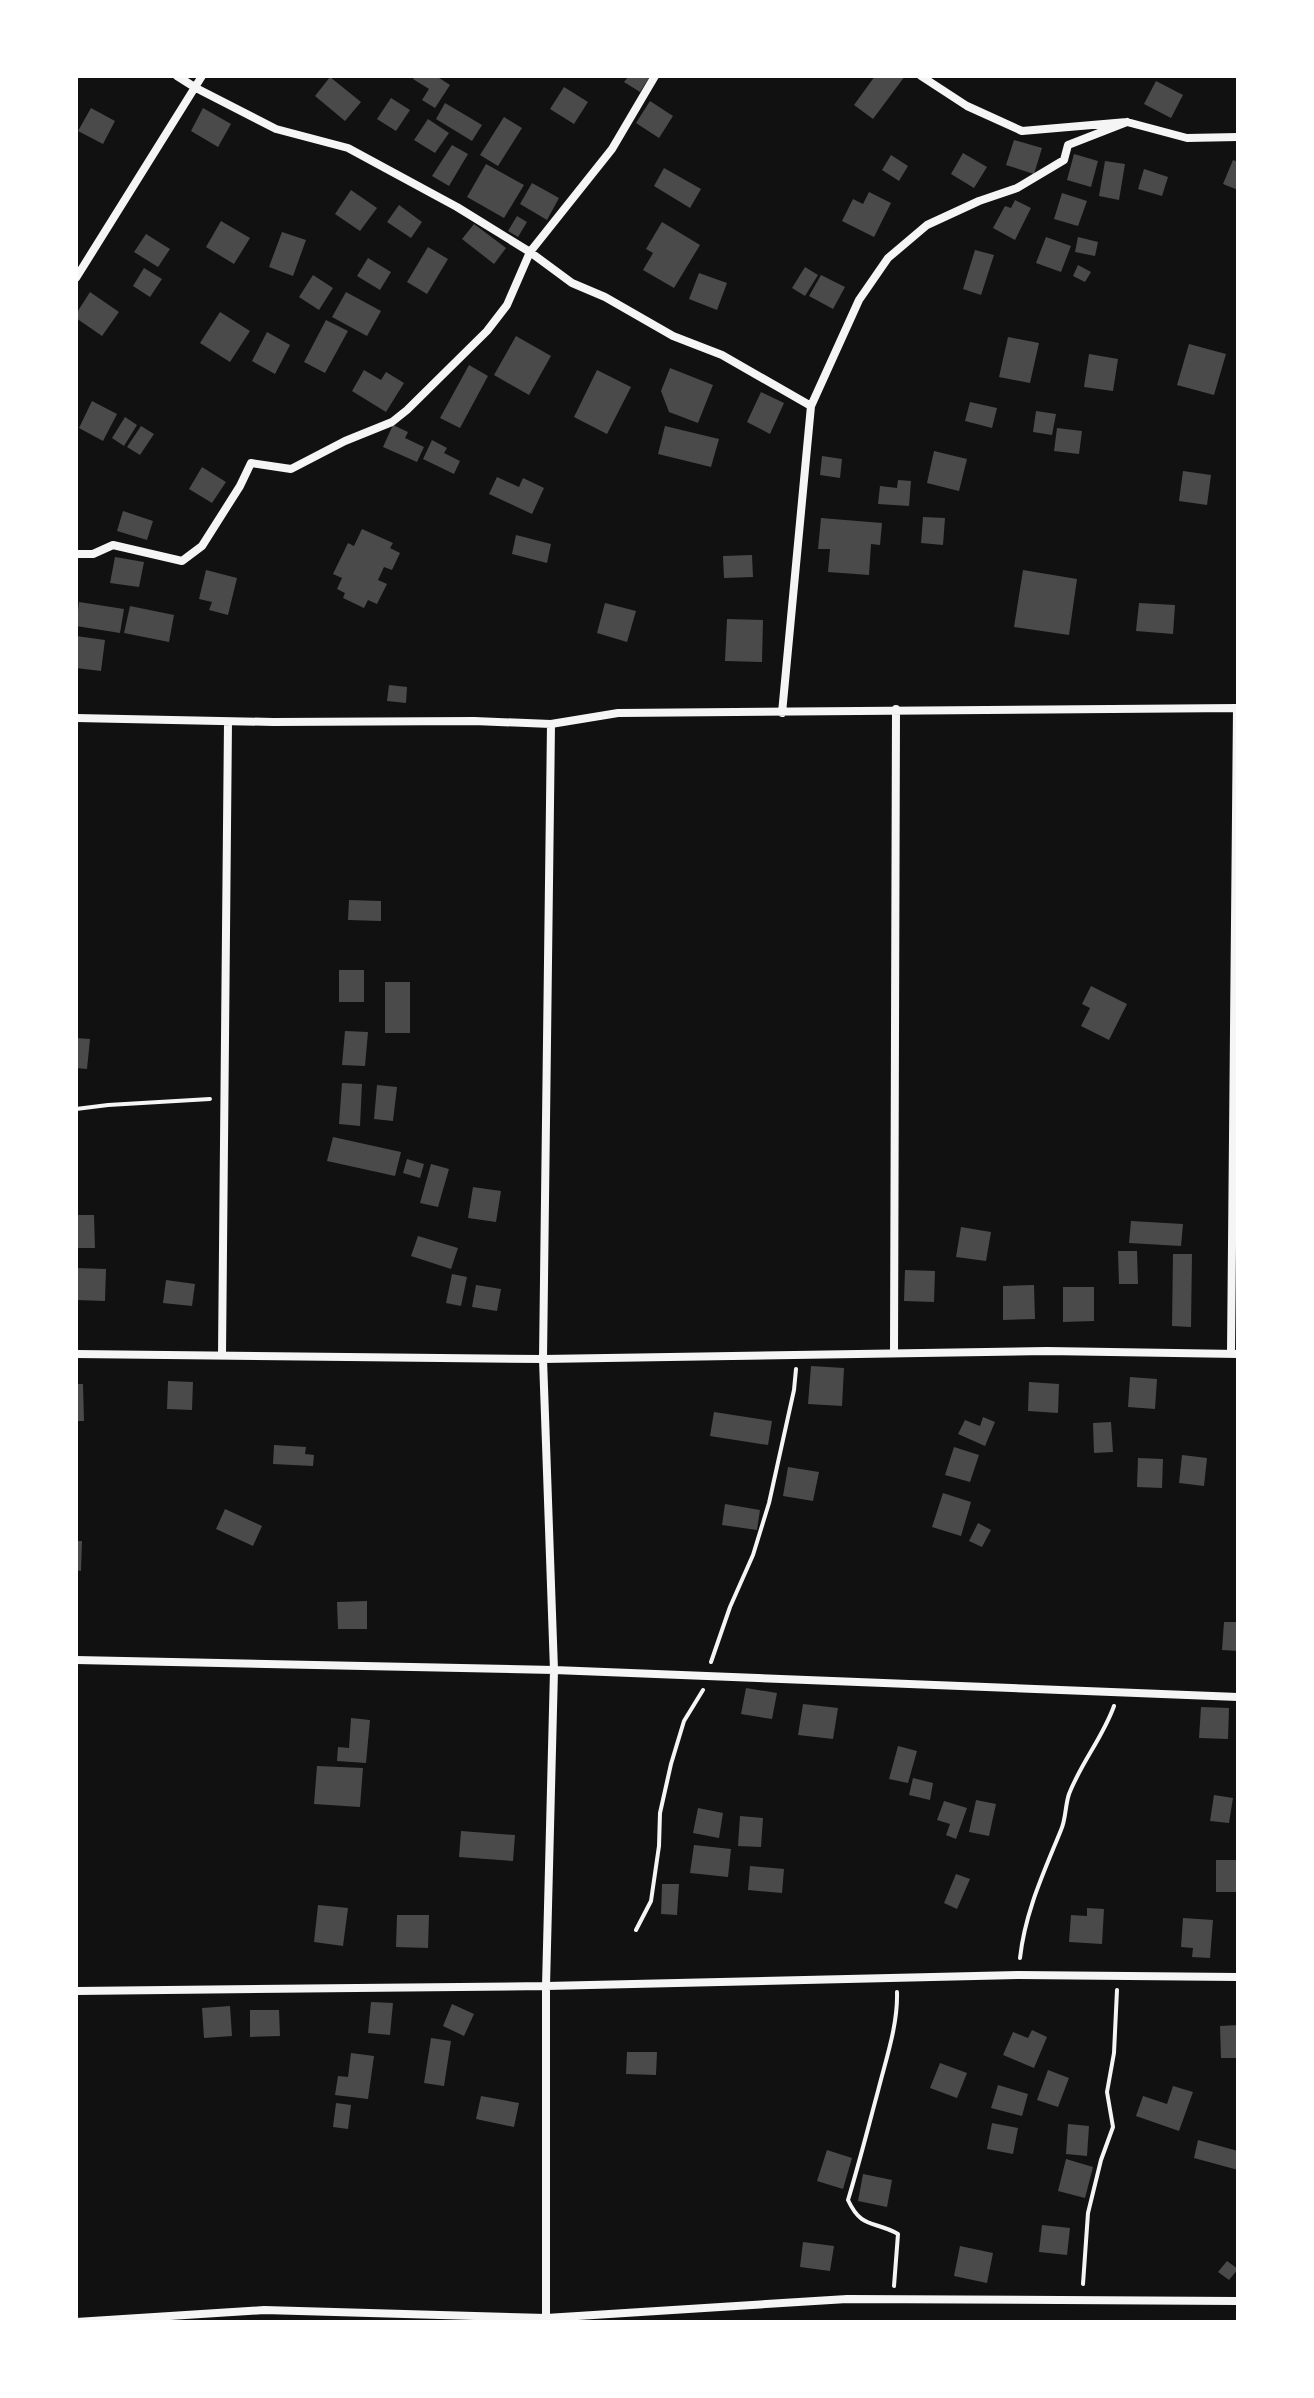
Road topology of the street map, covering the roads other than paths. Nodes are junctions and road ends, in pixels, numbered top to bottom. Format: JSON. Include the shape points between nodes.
{"nodes":[{"id":1,"x":177,"y":76,"type":"edge"},
{"id":2,"x":202,"y":76,"type":"edge"},
{"id":3,"x":655,"y":76,"type":"edge"},
{"id":4,"x":921,"y":76,"type":"edge"},
{"id":5,"x":196,"y":88,"type":"junction"},
{"id":6,"x":1127,"y":122,"type":"junction"},
{"id":7,"x":1238,"y":137,"type":"edge"},
{"id":8,"x":530,"y":252,"type":"junction"},
{"id":9,"x":76,"y":278,"type":"edge"},
{"id":10,"x":811,"y":406,"type":"junction"},
{"id":11,"x":76,"y":554,"type":"edge"},
{"id":12,"x":1237,"y":708,"type":"edge"},
{"id":13,"x":896,"y":709,"type":"junction"},
{"id":14,"x":782,"y":713,"type":"junction"},
{"id":15,"x":76,"y":718,"type":"edge"},
{"id":16,"x":228,"y":722,"type":"junction"},
{"id":17,"x":551,"y":724,"type":"junction"},
{"id":18,"x":894,"y":1353,"type":"junction"},
{"id":19,"x":76,"y":1354,"type":"edge"},
{"id":20,"x":1234,"y":1354,"type":"edge"},
{"id":21,"x":222,"y":1355,"type":"junction"},
{"id":22,"x":543,"y":1359,"type":"junction"},
{"id":23,"x":76,"y":1660,"type":"edge"},
{"id":24,"x":554,"y":1670,"type":"junction"},
{"id":25,"x":1238,"y":1697,"type":"edge"},
{"id":26,"x":1238,"y":1977,"type":"edge"},
{"id":27,"x":546,"y":1986,"type":"junction"},
{"id":28,"x":76,"y":1991,"type":"edge"},
{"id":29,"x":1238,"y":2301,"type":"edge"},
{"id":30,"x":546,"y":2320,"type":"edge"},
{"id":31,"x":76,"y":2322,"type":"edge"}],
"edges":[{"from":1,"to":5,"type":"street"},
{"from":2,"to":5,"type":"street"},
{"from":3,"to":8,"type":"street","via":[[612,149]]},
{"from":4,"to":6,"type":"street","via":[[967,106],[1022,131]]},
{"from":5,"to":8,"type":"street","via":[[276,129],[348,148]]},
{"from":5,"to":9,"type":"street"},
{"from":6,"to":7,"type":"street","via":[[1187,138]]},
{"from":6,"to":10,"type":"street","via":[[1068,145],[1064,160],[1017,188],[927,225],[888,258],[859,300]]},
{"from":8,"to":10,"type":"street","via":[[572,283],[673,336],[722,355]]},
{"from":8,"to":11,"type":"street","via":[[507,305],[487,331],[392,422],[291,469],[251,463],[202,546],[182,561],[113,545],[93,554]]},
{"from":10,"to":14,"type":"street"},
{"from":12,"to":13,"type":"street"},
{"from":12,"to":20,"type":"street"},
{"from":13,"to":14,"type":"street"},
{"from":13,"to":18,"type":"street"},
{"from":14,"to":17,"type":"street","via":[[618,713]]},
{"from":15,"to":16,"type":"street"},
{"from":16,"to":17,"type":"street"},
{"from":16,"to":21,"type":"street"},
{"from":17,"to":22,"type":"street"},
{"from":18,"to":20,"type":"street"},
{"from":18,"to":22,"type":"street"},
{"from":19,"to":21,"type":"street"},
{"from":21,"to":22,"type":"street"},
{"from":22,"to":24,"type":"street"},
{"from":23,"to":24,"type":"street"},
{"from":24,"to":25,"type":"street"},
{"from":24,"to":27,"type":"street"},
{"from":26,"to":27,"type":"street","via":[[1018,1975]]},
{"from":27,"to":28,"type":"street"},
{"from":27,"to":30,"type":"street"},
{"from":29,"to":30,"type":"street","via":[[847,2299]]},
{"from":30,"to":31,"type":"street","via":[[264,2310]]}]}
